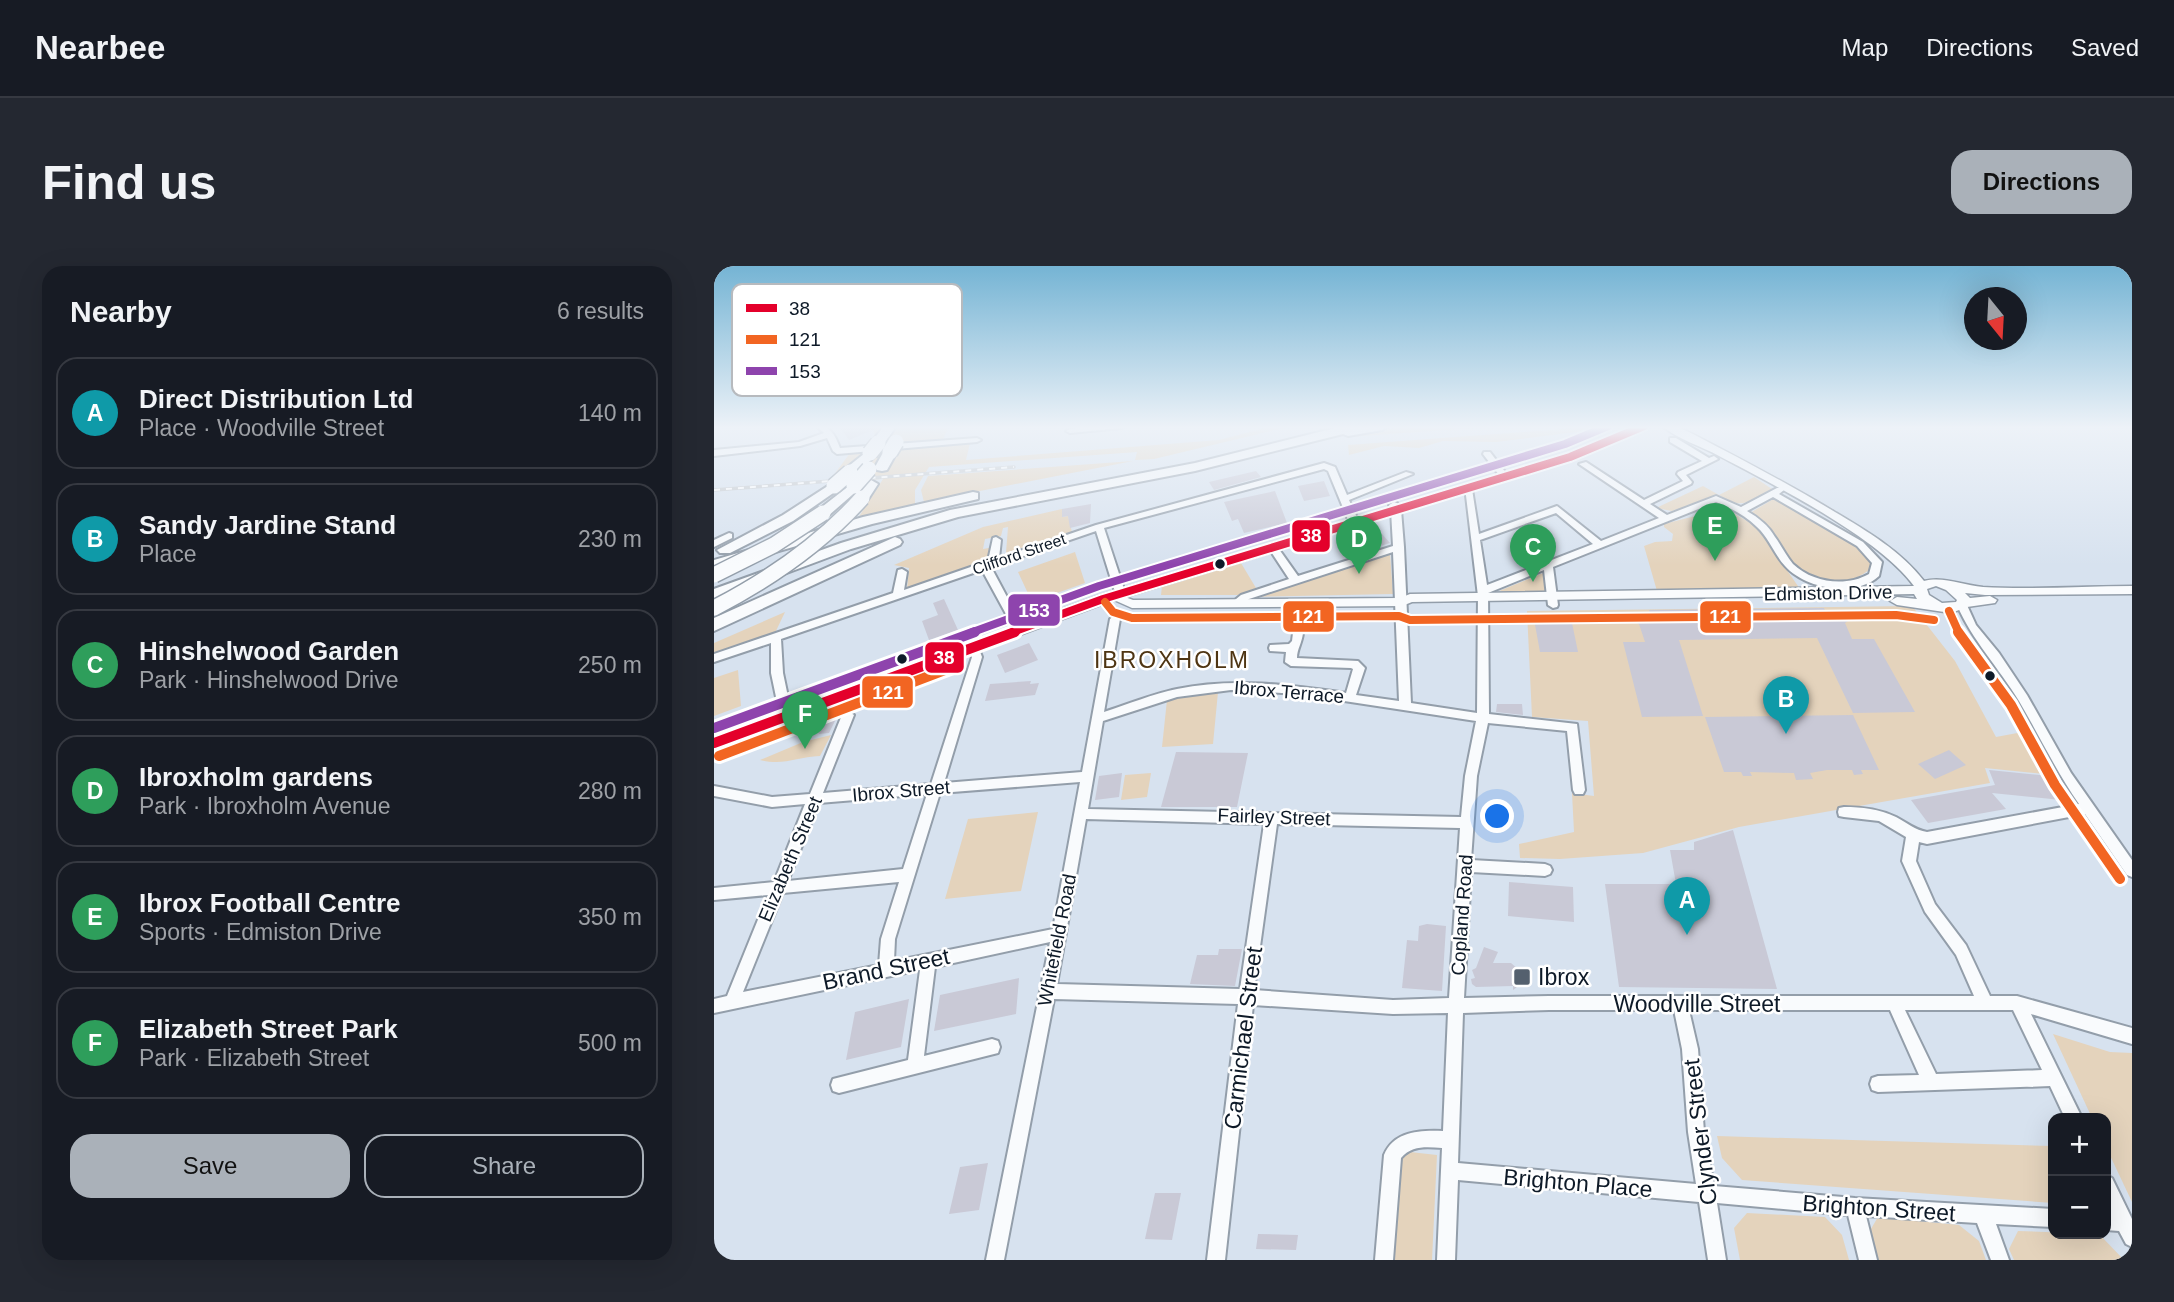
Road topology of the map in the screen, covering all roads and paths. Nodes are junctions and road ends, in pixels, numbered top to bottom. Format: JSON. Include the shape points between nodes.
{"nodes":[{"id":1,"x":865,"y":472,"type":"edge"},
{"id":2,"x":870,"y":472,"type":"edge"},
{"id":3,"x":874,"y":472,"type":"edge"},
{"id":4,"x":1102,"y":472,"type":"edge"},
{"id":5,"x":1125,"y":472,"type":"edge"},
{"id":6,"x":1169,"y":472,"type":"edge"},
{"id":7,"x":1306,"y":472,"type":"edge"},
{"id":8,"x":1333,"y":472,"type":"edge"},
{"id":9,"x":1521,"y":472,"type":"edge"},
{"id":10,"x":1599,"y":472,"type":"edge"},
{"id":11,"x":1684,"y":472,"type":"edge"},
{"id":12,"x":1756,"y":472,"type":"edge"},
{"id":13,"x":1502,"y":473,"type":"edge"},
{"id":14,"x":1409,"y":474,"type":"dead end"},
{"id":15,"x":855,"y":486,"type":"junction"},
{"id":16,"x":1468,"y":489,"type":"junction"},
{"id":17,"x":1778,"y":491,"type":"junction"},
{"id":18,"x":1050,"y":495,"type":"junction"},
{"id":19,"x":1343,"y":499,"type":"junction"},
{"id":20,"x":1643,"y":504,"type":"junction"},
{"id":21,"x":1395,"y":507,"type":"junction"},
{"id":22,"x":1741,"y":511,"type":"junction"},
{"id":23,"x":1665,"y":518,"type":"junction"},
{"id":24,"x":1353,"y":520,"type":"junction"},
{"id":25,"x":1099,"y":527,"type":"junction"},
{"id":26,"x":830,"y":532,"type":"junction"},
{"id":27,"x":729,"y":536,"type":"dead end"},
{"id":28,"x":1476,"y":538,"type":"junction"},
{"id":29,"x":996,"y":540,"type":"dead end"},
{"id":30,"x":714,"y":544,"type":"edge"},
{"id":31,"x":1600,"y":545,"type":"junction"},
{"id":32,"x":1273,"y":547,"type":"junction"},
{"id":33,"x":1399,"y":547,"type":"junction"},
{"id":34,"x":714,"y":555,"type":"edge"},
{"id":35,"x":1903,"y":563,"type":"junction"},
{"id":36,"x":989,"y":564,"type":"junction"},
{"id":37,"x":714,"y":565,"type":"edge"},
{"id":38,"x":1548,"y":565,"type":"junction"},
{"id":39,"x":902,"y":572,"type":"dead end"},
{"id":40,"x":714,"y":575,"type":"edge"},
{"id":41,"x":1295,"y":580,"type":"junction"},
{"id":42,"x":1937,"y":582,"type":"junction"},
{"id":43,"x":714,"y":586,"type":"edge"},
{"id":44,"x":1951,"y":587,"type":"junction"},
{"id":45,"x":1920,"y":588,"type":"junction"},
{"id":46,"x":2132,"y":590,"type":"edge"},
{"id":47,"x":1118,"y":592,"type":"junction"},
{"id":48,"x":898,"y":594,"type":"junction"},
{"id":49,"x":714,"y":595,"type":"edge"},
{"id":50,"x":1483,"y":597,"type":"junction"},
{"id":51,"x":2132,"y":598,"type":"edge"},
{"id":52,"x":1552,"y":601,"type":"junction"},
{"id":53,"x":1402,"y":602,"type":"junction"},
{"id":54,"x":1235,"y":604,"type":"junction"},
{"id":55,"x":1963,"y":604,"type":"junction"},
{"id":56,"x":1936,"y":607,"type":"junction"},
{"id":57,"x":714,"y":608,"type":"edge"},
{"id":58,"x":714,"y":615,"type":"edge"},
{"id":59,"x":1115,"y":620,"type":"dead end"},
{"id":60,"x":714,"y":625,"type":"edge"},
{"id":61,"x":1017,"y":625,"type":"junction"},
{"id":62,"x":1972,"y":626,"type":"junction"},
{"id":63,"x":1298,"y":633,"type":"dead end"},
{"id":64,"x":776,"y":638,"type":"junction"},
{"id":65,"x":973,"y":644,"type":"junction"},
{"id":66,"x":1273,"y":648,"type":"dead end"},
{"id":67,"x":1292,"y":648,"type":"junction"},
{"id":68,"x":714,"y":658,"type":"edge"},
{"id":69,"x":1350,"y":697,"type":"junction"},
{"id":70,"x":1405,"y":707,"type":"junction"},
{"id":71,"x":848,"y":715,"type":"dead end"},
{"id":72,"x":786,"y":716,"type":"junction"},
{"id":73,"x":1098,"y":718,"type":"junction"},
{"id":74,"x":1483,"y":718,"type":"junction"},
{"id":75,"x":714,"y":743,"type":"edge"},
{"id":76,"x":1088,"y":776,"type":"junction"},
{"id":77,"x":934,"y":788,"type":"junction"},
{"id":78,"x":1579,"y":790,"type":"dead end"},
{"id":79,"x":714,"y":791,"type":"edge"},
{"id":80,"x":816,"y":798,"type":"junction"},
{"id":81,"x":2088,"y":808,"type":"junction"},
{"id":82,"x":1844,"y":812,"type":"dead end"},
{"id":83,"x":1081,"y":814,"type":"junction"},
{"id":84,"x":1271,"y":817,"type":"junction"},
{"id":85,"x":1467,"y":823,"type":"junction"},
{"id":86,"x":1913,"y":835,"type":"junction"},
{"id":87,"x":1465,"y":866,"type":"junction"},
{"id":88,"x":1545,"y":870,"type":"dead end"},
{"id":89,"x":2132,"y":871,"type":"edge"},
{"id":90,"x":908,"y":875,"type":"junction"},
{"id":91,"x":777,"y":888,"type":"junction"},
{"id":92,"x":714,"y":894,"type":"edge"},
{"id":93,"x":1059,"y":934,"type":"junction"},
{"id":94,"x":929,"y":960,"type":"junction"},
{"id":95,"x":886,"y":969,"type":"junction"},
{"id":96,"x":1047,"y":991,"type":"junction"},
{"id":97,"x":1246,"y":997,"type":"junction"},
{"id":98,"x":732,"y":1002,"type":"junction"},
{"id":99,"x":1894,"y":1003,"type":"junction"},
{"id":100,"x":2018,"y":1003,"type":"junction"},
{"id":101,"x":1986,"y":1004,"type":"junction"},
{"id":102,"x":1680,"y":1005,"type":"junction"},
{"id":103,"x":714,"y":1006,"type":"edge"},
{"id":104,"x":1456,"y":1006,"type":"junction"},
{"id":105,"x":2132,"y":1036,"type":"edge"},
{"id":106,"x":992,"y":1047,"type":"dead end"},
{"id":107,"x":915,"y":1066,"type":"junction"},
{"id":108,"x":2054,"y":1079,"type":"junction"},
{"id":109,"x":1931,"y":1082,"type":"junction"},
{"id":110,"x":1878,"y":1084,"type":"dead end"},
{"id":111,"x":839,"y":1085,"type":"dead end"},
{"id":112,"x":2071,"y":1113,"type":"edge"},
{"id":113,"x":1451,"y":1139,"type":"junction"},
{"id":114,"x":1450,"y":1171,"type":"junction"},
{"id":115,"x":1705,"y":1195,"type":"junction"},
{"id":116,"x":2111,"y":1198,"type":"edge"},
{"id":117,"x":1855,"y":1207,"type":"junction"},
{"id":118,"x":1983,"y":1214,"type":"junction"},
{"id":119,"x":2048,"y":1218,"type":"edge"},
{"id":120,"x":2121,"y":1227,"type":"edge"},
{"id":121,"x":995,"y":1260,"type":"edge"},
{"id":122,"x":1216,"y":1260,"type":"edge"},
{"id":123,"x":1384,"y":1260,"type":"edge"},
{"id":124,"x":1446,"y":1260,"type":"edge"},
{"id":125,"x":1717,"y":1260,"type":"edge"},
{"id":126,"x":1868,"y":1260,"type":"edge"},
{"id":127,"x":2000,"y":1260,"type":"edge"}],
"edges":[{"from":1,"to":15,"type":"highway"},
{"from":2,"to":15,"type":"highway","bridge":true},
{"from":3,"to":15,"type":"highway","via":[[872,484]]},
{"from":4,"to":37,"type":"highway","via":[[903,511]]},
{"from":5,"to":43,"type":"highway","via":[[934,512]]},
{"from":6,"to":18,"type":"highway"},
{"from":7,"to":25,"type":"street","name":"Clifford Street"},
{"from":8,"to":19,"type":"street","name":"Clifford Street"},
{"from":9,"to":16,"type":"main road"},
{"from":10,"to":20,"type":"street"},
{"from":11,"to":20,"type":"street","via":[[1681,474],[1688,482]]},
{"from":12,"to":17,"type":"main road"},
{"from":13,"to":21,"type":"main road"},
{"from":14,"to":19,"type":"street"},
{"from":15,"to":26,"type":"highway","bridge":true},
{"from":15,"to":34,"type":"highway","bridge":true,"via":[[834,486],[799,511]]},
{"from":15,"to":40,"type":"highway","bridge":true,"via":[[774,545]]},
{"from":16,"to":21,"type":"main road"},
{"from":16,"to":28,"type":"street","name":"Copland Road"},
{"from":17,"to":22,"type":"street"},
{"from":17,"to":22,"type":"street","via":[[1865,547],[1877,562],[1874,576],[1859,583],[1838,584],[1801,574],[1790,566],[1763,527]]},
{"from":17,"to":35,"type":"main road","via":[[1868,537]]},
{"from":18,"to":49,"type":"highway","via":[[901,528]]},
{"from":18,"to":60,"type":"highway","via":[[894,543]]},
{"from":19,"to":24,"type":"street"},
{"from":20,"to":23,"type":"street"},
{"from":21,"to":24,"type":"main road"},
{"from":21,"to":33,"type":"street"},
{"from":22,"to":23,"type":"street","via":[[1716,499]]},
{"from":23,"to":31,"type":"street"},
{"from":24,"to":32,"type":"main road"},
{"from":24,"to":47,"type":"main road"},
{"from":25,"to":36,"type":"street","name":"Clifford Street"},
{"from":25,"to":47,"type":"street"},
{"from":26,"to":57,"type":"highway","bridge":true,"via":[[777,573]]},
{"from":26,"to":58,"type":"highway","bridge":true,"via":[[781,575]]},
{"from":27,"to":30,"type":"street"},
{"from":28,"to":31,"type":"street","via":[[1557,509]]},
{"from":28,"to":50,"type":"street","name":"Copland Road"},
{"from":29,"to":36,"type":"street"},
{"from":31,"to":38,"type":"street"},
{"from":32,"to":41,"type":"street"},
{"from":32,"to":47,"type":"main road"},
{"from":33,"to":41,"type":"street"},
{"from":33,"to":53,"type":"street"},
{"from":35,"to":42,"type":"main road"},
{"from":35,"to":45,"type":"main road","via":[[1917,577]]},
{"from":36,"to":48,"type":"street","name":"Clifford Street"},
{"from":36,"to":61,"type":"street"},
{"from":38,"to":50,"type":"street"},
{"from":38,"to":52,"type":"street"},
{"from":39,"to":48,"type":"street"},
{"from":41,"to":54,"type":"street"},
{"from":42,"to":44,"type":"main road"},
{"from":42,"to":45,"type":"main road","name":"Edmiston Drive"},
{"from":44,"to":46,"type":"main road","via":[[1975,591]]},
{"from":44,"to":55,"type":"main road","via":[[1961,594]]},
{"from":45,"to":52,"type":"main road","name":"Edmiston Drive"},
{"from":45,"to":56,"type":"main road","via":[[1923,599]]},
{"from":47,"to":54,"type":"main road","name":"Edmiston Drive","via":[[1120,600],[1132,604]]},
{"from":47,"to":61,"type":"main road"},
{"from":47,"to":65,"type":"main road"},
{"from":48,"to":64,"type":"street","name":"Clifford Street"},
{"from":50,"to":52,"type":"main road","name":"Edmiston Drive"},
{"from":50,"to":53,"type":"main road","name":"Edmiston Drive","via":[[1410,606]]},
{"from":50,"to":74,"type":"street","name":"Copland Road"},
{"from":51,"to":55,"type":"main road"},
{"from":52,"to":56,"type":"main road","name":"Edmiston Drive","via":[[1909,601]]},
{"from":53,"to":54,"type":"main road","name":"Edmiston Drive"},
{"from":53,"to":70,"type":"street"},
{"from":55,"to":56,"type":"main road","name":"Edmiston Drive","via":[[1950,609]]},
{"from":55,"to":62,"type":"street"},
{"from":56,"to":62,"type":"street"},
{"from":59,"to":73,"type":"street","name":"Whitefield Road"},
{"from":61,"to":65,"type":"main road"},
{"from":62,"to":81,"type":"street","via":[[2009,676]]},
{"from":63,"to":67,"type":"street"},
{"from":64,"to":68,"type":"street","name":"Clifford Street"},
{"from":64,"to":72,"type":"street"},
{"from":65,"to":72,"type":"main road"},
{"from":65,"to":77,"type":"street","via":[[977,657]]},
{"from":66,"to":67,"type":"street"},
{"from":67,"to":69,"type":"street","via":[[1291,662],[1346,662],[1359,668]]},
{"from":69,"to":70,"type":"street","name":"Ibrox Terrace"},
{"from":69,"to":73,"type":"street","name":"Ibrox Terrace","via":[[1210,687]]},
{"from":70,"to":74,"type":"street","name":"Ibrox Terrace"},
{"from":71,"to":80,"type":"street","name":"Elizabeth Street"},
{"from":72,"to":75,"type":"main road"},
{"from":73,"to":76,"type":"street","name":"Whitefield Road"},
{"from":74,"to":78,"type":"street","name":"Ibrox Terrace","via":[[1573,727]]},
{"from":74,"to":85,"type":"street","name":"Copland Road"},
{"from":76,"to":77,"type":"street","name":"Ibrox Street"},
{"from":76,"to":83,"type":"street","name":"Whitefield Road"},
{"from":77,"to":80,"type":"street","name":"Ibrox Street"},
{"from":77,"to":90,"type":"street"},
{"from":79,"to":80,"type":"street","name":"Ibrox Street","via":[[772,802]]},
{"from":80,"to":91,"type":"street","name":"Elizabeth Street"},
{"from":81,"to":86,"type":"street","via":[[1927,838]]},
{"from":81,"to":89,"type":"street"},
{"from":82,"to":86,"type":"street","via":[[1886,816]]},
{"from":83,"to":84,"type":"street","name":"Fairley Street"},
{"from":83,"to":93,"type":"street","name":"Whitefield Road"},
{"from":84,"to":85,"type":"street","name":"Fairley Street"},
{"from":84,"to":97,"type":"street","name":"Carmichael Street"},
{"from":85,"to":87,"type":"street","name":"Copland Road"},
{"from":86,"to":101,"type":"street","via":[[1909,861],[1930,908],[1961,950]]},
{"from":87,"to":88,"type":"street"},
{"from":87,"to":104,"type":"street","name":"Copland Road"},
{"from":90,"to":91,"type":"street"},
{"from":90,"to":95,"type":"street","via":[[888,939]]},
{"from":91,"to":92,"type":"street"},
{"from":91,"to":98,"type":"street","name":"Elizabeth Street"},
{"from":93,"to":94,"type":"street","name":"Brand Street"},
{"from":93,"to":96,"type":"street","name":"Whitefield Road"},
{"from":94,"to":95,"type":"street","name":"Brand Street"},
{"from":94,"to":107,"type":"street"},
{"from":95,"to":98,"type":"street","name":"Brand Street"},
{"from":96,"to":97,"type":"street","name":"Woodville Street"},
{"from":96,"to":121,"type":"street","name":"Whitefield Road"},
{"from":97,"to":104,"type":"street","name":"Woodville Street","via":[[1393,1007]]},
{"from":97,"to":122,"type":"street","name":"Carmichael Street"},
{"from":98,"to":103,"type":"street","name":"Brand Street"},
{"from":99,"to":101,"type":"street","name":"Woodville Street"},
{"from":99,"to":102,"type":"street","name":"Woodville Street"},
{"from":99,"to":109,"type":"street"},
{"from":100,"to":101,"type":"street","name":"Woodville Street"},
{"from":100,"to":105,"type":"street","name":"Woodville Street"},
{"from":100,"to":108,"type":"street"},
{"from":102,"to":104,"type":"street","name":"Woodville Street"},
{"from":102,"to":115,"type":"street","name":"Clynder Street","via":[[1690,1049]]},
{"from":104,"to":113,"type":"street","name":"Copland Road"},
{"from":106,"to":107,"type":"street"},
{"from":107,"to":111,"type":"street"},
{"from":108,"to":109,"type":"street"},
{"from":108,"to":112,"type":"street"},
{"from":109,"to":110,"type":"street"},
{"from":113,"to":114,"type":"street","name":"Copland Road"},
{"from":113,"to":123,"type":"street","via":[[1413,1140],[1393,1155]]},
{"from":114,"to":115,"type":"street","name":"Brighton Place"},
{"from":114,"to":124,"type":"street","name":"Copland Road"},
{"from":115,"to":117,"type":"street","name":"Brighton Street"},
{"from":115,"to":125,"type":"street","name":"Clynder Street"},
{"from":116,"to":120,"type":"street"},
{"from":117,"to":118,"type":"street","name":"Brighton Street"},
{"from":117,"to":126,"type":"street"},
{"from":118,"to":119,"type":"street","name":"Brighton Street"},
{"from":118,"to":127,"type":"street"}]}
